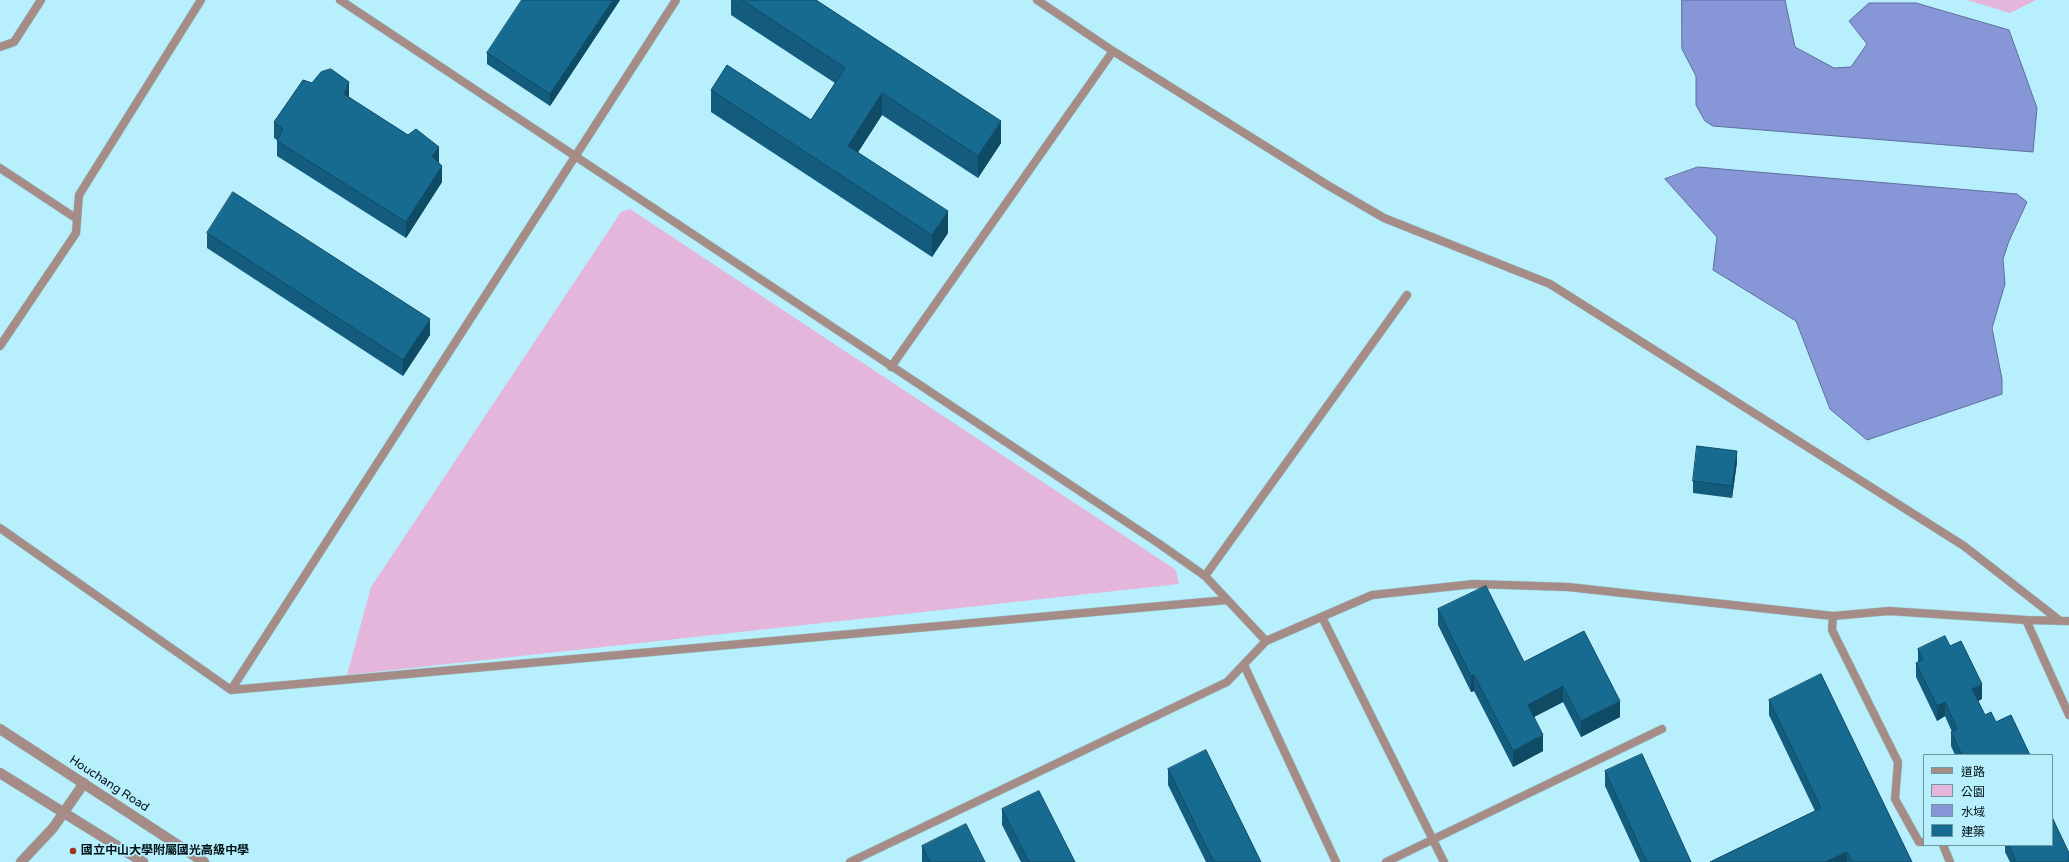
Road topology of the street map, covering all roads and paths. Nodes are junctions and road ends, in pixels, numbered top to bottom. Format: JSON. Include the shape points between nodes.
{"nodes":[{"id":1,"x":41,"y":0,"type":"edge"},
{"id":2,"x":201,"y":0,"type":"edge"},
{"id":3,"x":340,"y":0,"type":"edge"},
{"id":4,"x":676,"y":0,"type":"edge"},
{"id":5,"x":1037,"y":0,"type":"edge"},
{"id":6,"x":0,"y":47,"type":"edge"},
{"id":7,"x":1113,"y":50,"type":"junction"},
{"id":8,"x":576,"y":155,"type":"junction"},
{"id":9,"x":0,"y":168,"type":"edge"},
{"id":10,"x":77,"y":219,"type":"junction"},
{"id":11,"x":1407,"y":295,"type":"dead end"},
{"id":12,"x":0,"y":346,"type":"edge"},
{"id":13,"x":891,"y":367,"type":"junction"},
{"id":14,"x":0,"y":528,"type":"edge"},
{"id":15,"x":1205,"y":576,"type":"junction"},
{"id":16,"x":1227,"y":600,"type":"junction"},
{"id":17,"x":1833,"y":616,"type":"junction"},
{"id":18,"x":1322,"y":617,"type":"junction"},
{"id":19,"x":2026,"y":620,"type":"junction"},
{"id":20,"x":2059,"y":620,"type":"junction"},
{"id":21,"x":2069,"y":621,"type":"edge"},
{"id":22,"x":1266,"y":641,"type":"junction"},
{"id":23,"x":1244,"y":665,"type":"junction"},
{"id":24,"x":231,"y":690,"type":"junction"},
{"id":25,"x":2069,"y":715,"type":"edge"},
{"id":26,"x":0,"y":728,"type":"edge"},
{"id":27,"x":1662,"y":729,"type":"dead end"},
{"id":28,"x":0,"y":772,"type":"edge"},
{"id":29,"x":84,"y":784,"type":"junction"},
{"id":30,"x":64,"y":813,"type":"junction"},
{"id":31,"x":1433,"y":840,"type":"junction"},
{"id":32,"x":1923,"y":842,"type":"edge"},
{"id":33,"x":1943,"y":846,"type":"edge"},
{"id":34,"x":20,"y":862,"type":"edge"},
{"id":35,"x":143,"y":862,"type":"edge"},
{"id":36,"x":204,"y":862,"type":"edge"},
{"id":37,"x":850,"y":862,"type":"edge"},
{"id":38,"x":1336,"y":862,"type":"edge"},
{"id":39,"x":1386,"y":862,"type":"edge"},
{"id":40,"x":1444,"y":862,"type":"edge"},
{"id":41,"x":1950,"y":862,"type":"edge"}],
"edges":[{"from":1,"to":6,"type":"lane","via":[[14,42]]},
{"from":2,"to":10,"type":"lane","via":[[79,195]]},
{"from":3,"to":8,"type":"lane"},
{"from":4,"to":8,"type":"lane"},
{"from":5,"to":7,"type":"lane"},
{"from":7,"to":13,"type":"lane"},
{"from":7,"to":20,"type":"lane","via":[[1384,218],[1550,284],[1964,546]]},
{"from":8,"to":13,"type":"lane"},
{"from":8,"to":24,"type":"lane"},
{"from":9,"to":10,"type":"lane"},
{"from":10,"to":12,"type":"lane","via":[[76,233]]},
{"from":11,"to":15,"type":"lane"},
{"from":13,"to":15,"type":"lane"},
{"from":14,"to":24,"type":"lane"},
{"from":15,"to":16,"type":"lane"},
{"from":16,"to":22,"type":"lane"},
{"from":16,"to":24,"type":"lane"},
{"from":17,"to":18,"type":"lane","via":[[1568,587],[1474,584],[1372,595]]},
{"from":17,"to":19,"type":"lane","via":[[1889,610]]},
{"from":17,"to":32,"type":"lane","via":[[1832,630],[1898,762],[1895,799],[1919,842]]},
{"from":18,"to":22,"type":"lane"},
{"from":18,"to":31,"type":"lane"},
{"from":19,"to":20,"type":"lane"},
{"from":19,"to":25,"type":"lane"},
{"from":20,"to":21,"type":"lane"},
{"from":22,"to":23,"type":"lane"},
{"from":23,"to":37,"type":"lane","via":[[1227,682]]},
{"from":23,"to":38,"type":"lane"},
{"from":26,"to":29,"type":"street","name":"Houchang Road"},
{"from":27,"to":31,"type":"lane"},
{"from":28,"to":30,"type":"street"},
{"from":29,"to":30,"type":"street"},
{"from":29,"to":36,"type":"street","name":"Houchang Road"},
{"from":30,"to":34,"type":"street"},
{"from":30,"to":35,"type":"street"},
{"from":31,"to":39,"type":"lane"},
{"from":31,"to":40,"type":"lane"},
{"from":33,"to":41,"type":"lane"}]}
